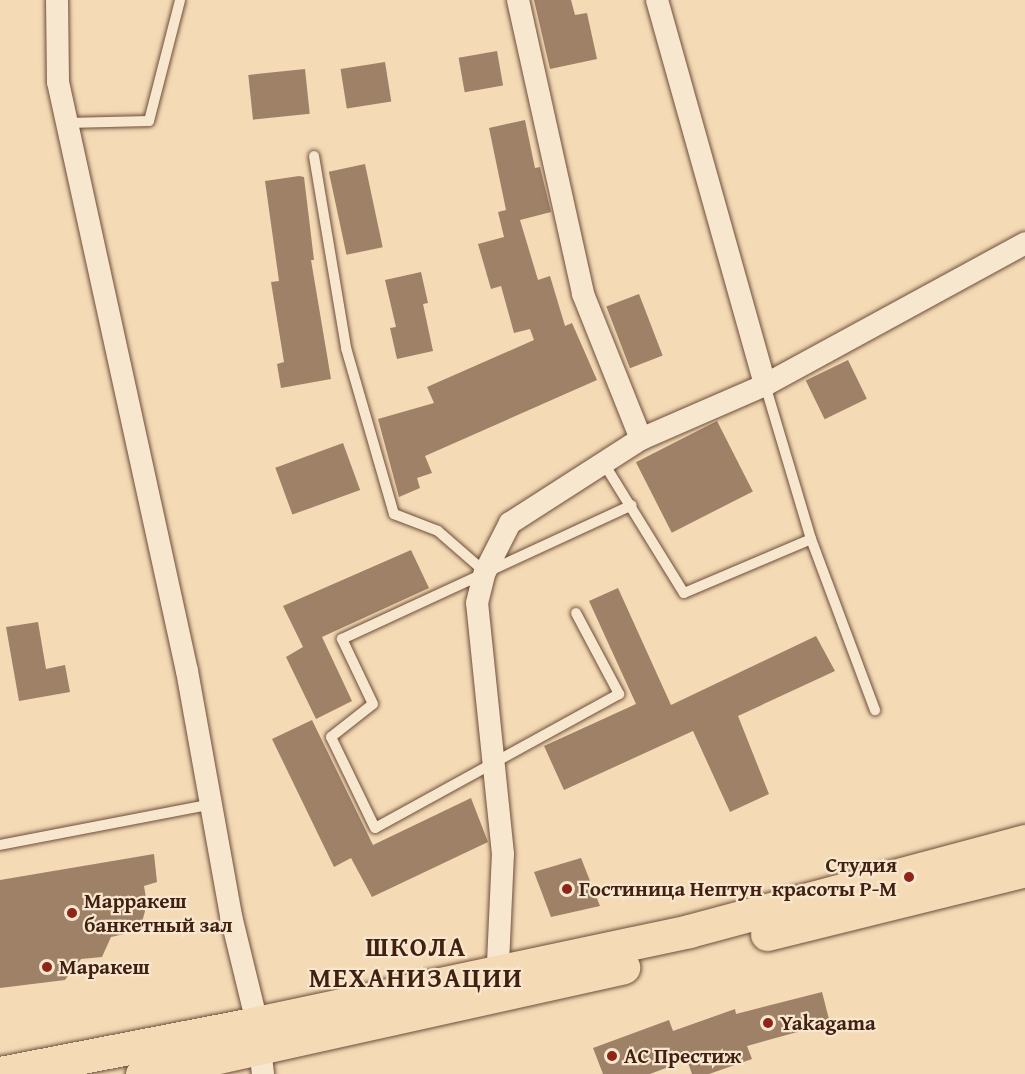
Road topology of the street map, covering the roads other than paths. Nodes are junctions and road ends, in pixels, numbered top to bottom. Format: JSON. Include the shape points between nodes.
{"nodes":[{"id":1,"x":57,"y":0,"type":"edge"},
{"id":2,"x":180,"y":0,"type":"edge"},
{"id":3,"x":518,"y":0,"type":"edge"},
{"id":4,"x":657,"y":0,"type":"edge"},
{"id":5,"x":67,"y":123,"type":"junction"},
{"id":6,"x":314,"y":156,"type":"dead end"},
{"id":7,"x":1025,"y":243,"type":"edge"},
{"id":8,"x":765,"y":385,"type":"junction"},
{"id":9,"x":641,"y":439,"type":"junction"},
{"id":10,"x":602,"y":461,"type":"junction"},
{"id":11,"x":632,"y":505,"type":"junction"},
{"id":12,"x":811,"y":539,"type":"junction"},
{"id":13,"x":485,"y":572,"type":"junction"},
{"id":14,"x":576,"y":613,"type":"dead end"},
{"id":15,"x":875,"y":711,"type":"dead end"},
{"id":16,"x":493,"y":765,"type":"junction"},
{"id":17,"x":213,"y":804,"type":"junction"},
{"id":18,"x":1025,"y":841,"type":"edge"},
{"id":19,"x":0,"y":845,"type":"edge"},
{"id":20,"x":1025,"y":870,"type":"edge"},
{"id":21,"x":497,"y":983,"type":"junction"},
{"id":22,"x":261,"y":1049,"type":"edge"},
{"id":23,"x":0,"y":1073,"type":"edge"},
{"id":24,"x":142,"y":1074,"type":"edge"}],
"edges":[{"from":1,"to":5,"type":"street","via":[[58,82]]},
{"from":2,"to":5,"type":"lane","via":[[149,121]]},
{"from":3,"to":9,"type":"street","via":[[583,294]]},
{"from":4,"to":8,"type":"street"},
{"from":5,"to":17,"type":"street"},
{"from":6,"to":13,"type":"lane","via":[[346,348],[394,514],[438,531]]},
{"from":7,"to":8,"type":"street"},
{"from":8,"to":9,"type":"street"},
{"from":8,"to":12,"type":"lane"},
{"from":9,"to":10,"type":"street"},
{"from":10,"to":11,"type":"lane"},
{"from":10,"to":13,"type":"street","via":[[510,523]]},
{"from":11,"to":12,"type":"lane","via":[[684,593]]},
{"from":11,"to":13,"type":"lane"},
{"from":12,"to":15,"type":"lane"},
{"from":13,"to":16,"type":"street","via":[[477,603]]},
{"from":13,"to":16,"type":"lane","via":[[342,639],[373,704],[331,737],[375,828]]},
{"from":14,"to":16,"type":"lane","via":[[619,694]]},
{"from":16,"to":21,"type":"street","via":[[503,854]]},
{"from":17,"to":19,"type":"lane"},
{"from":17,"to":22,"type":"street","via":[[231,916]]},
{"from":18,"to":21,"type":"main road"},
{"from":20,"to":21,"type":"main road"},
{"from":21,"to":22,"type":"main road"},
{"from":22,"to":23,"type":"main road"},
{"from":22,"to":24,"type":"main road"}]}
